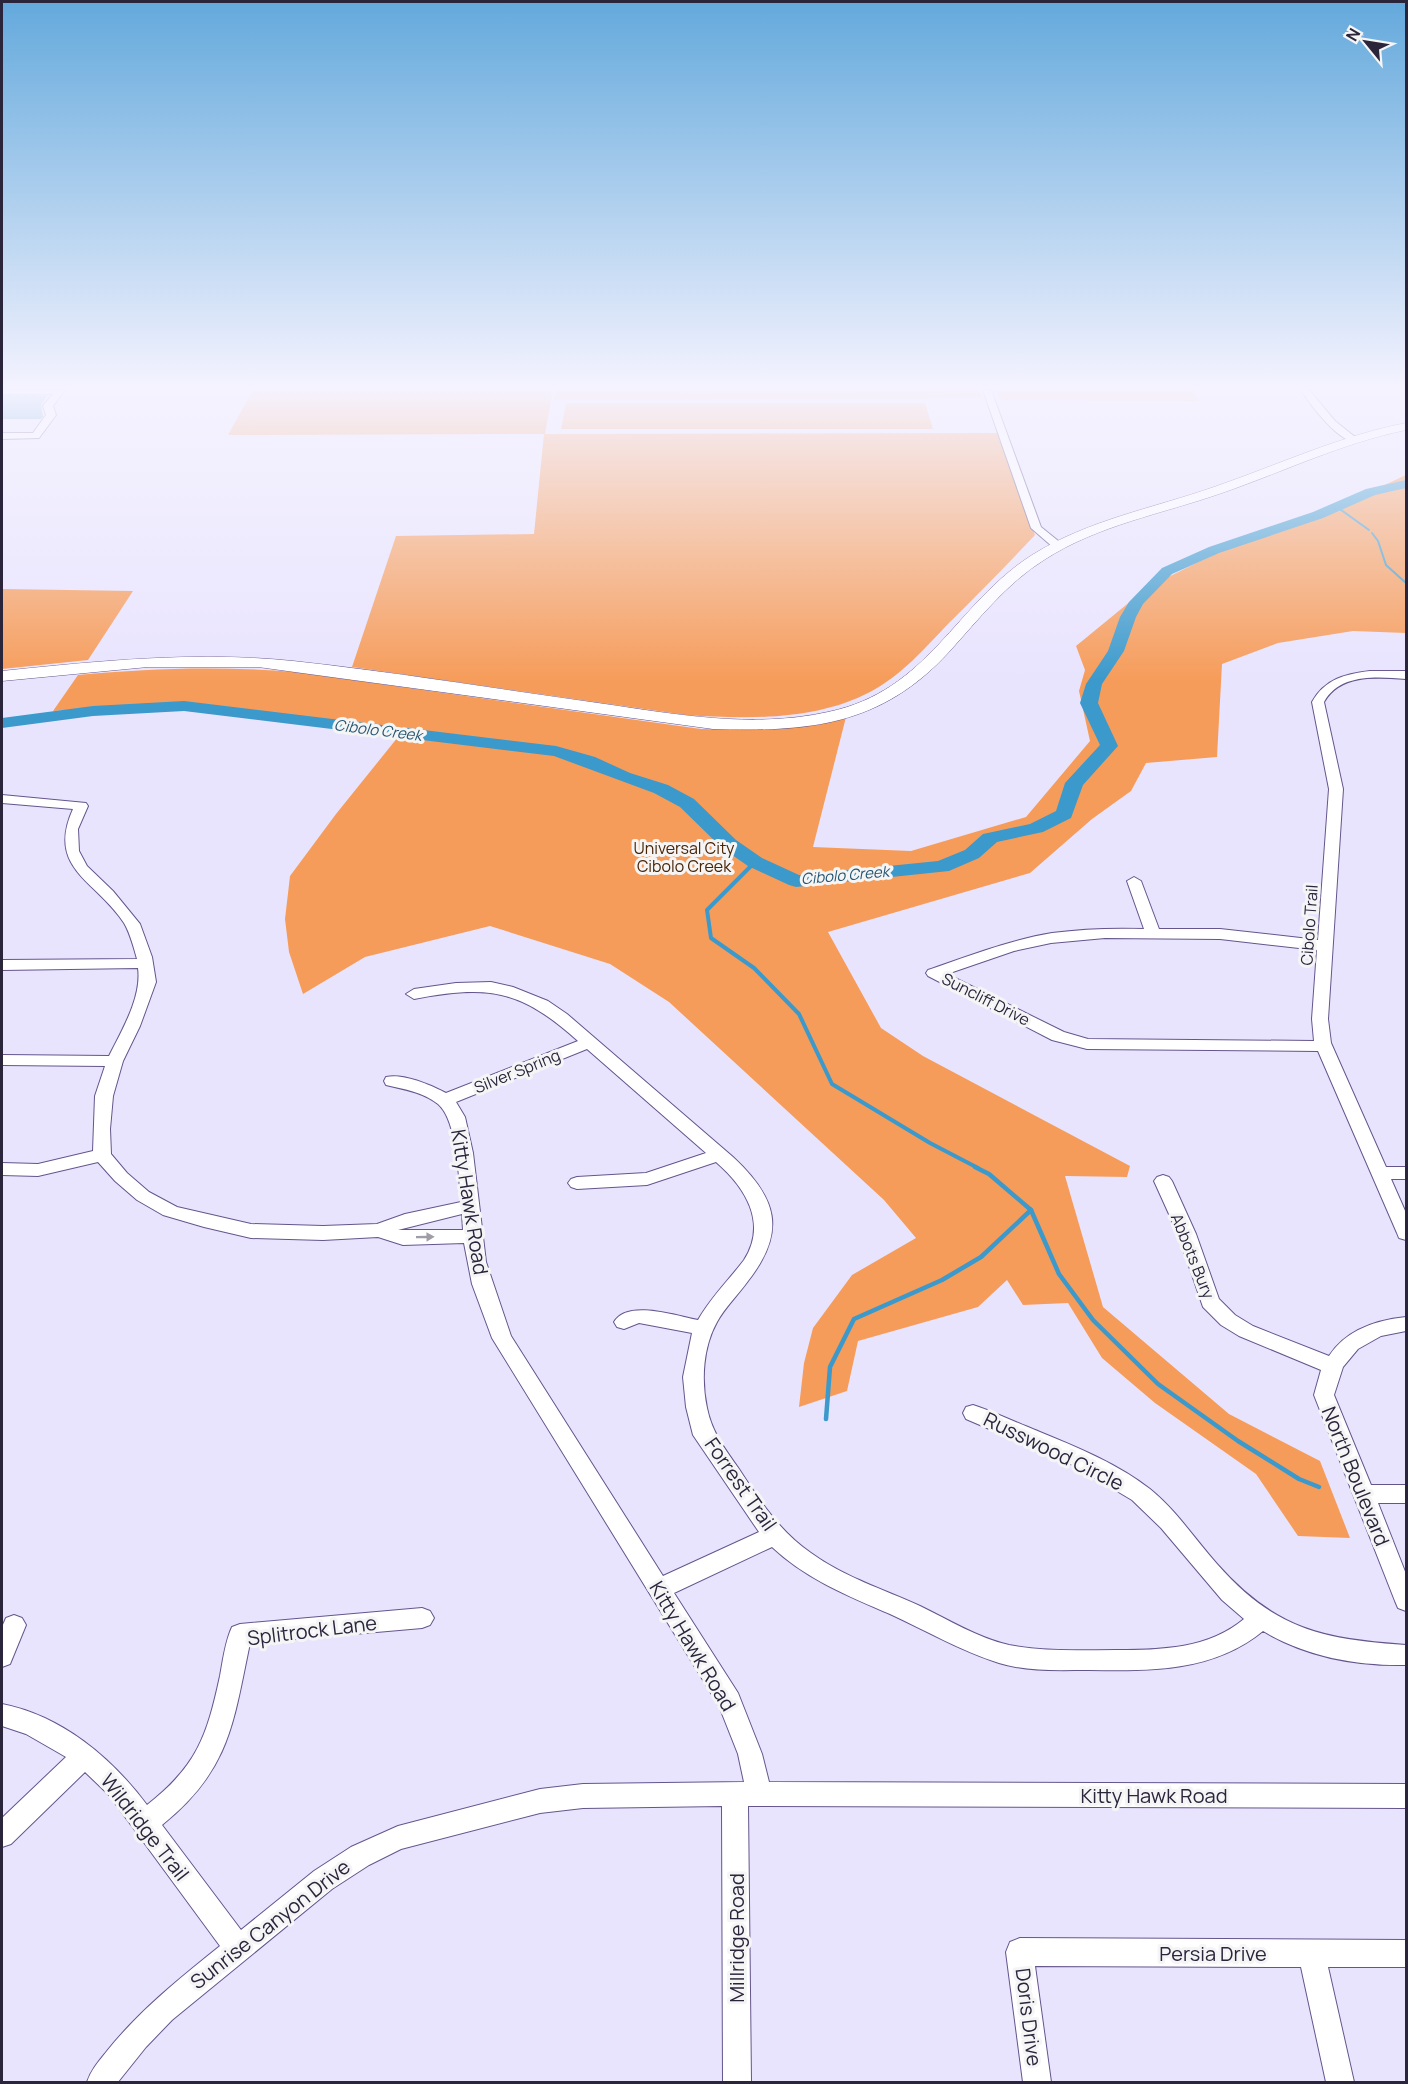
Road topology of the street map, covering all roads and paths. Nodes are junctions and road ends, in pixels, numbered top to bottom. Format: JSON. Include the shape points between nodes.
{"nodes":[{"id":1,"x":1022,"y":487,"type":"edge"},
{"id":2,"x":1227,"y":487,"type":"edge"},
{"id":3,"x":1058,"y":546,"type":"junction"},
{"id":4,"x":1407,"y":675,"type":"edge"},
{"id":5,"x":2,"y":676,"type":"edge"},
{"id":6,"x":2,"y":799,"type":"edge"},
{"id":7,"x":1134,"y":881,"type":"dead end"},
{"id":8,"x":1153,"y":934,"type":"junction"},
{"id":9,"x":1326,"y":946,"type":"junction"},
{"id":10,"x":145,"y":963,"type":"junction"},
{"id":11,"x":2,"y":965,"type":"edge"},
{"id":12,"x":414,"y":994,"type":"dead end"},
{"id":13,"x":590,"y":1042,"type":"junction"},
{"id":14,"x":1324,"y":1046,"type":"junction"},
{"id":15,"x":2,"y":1060,"type":"edge"},
{"id":16,"x":115,"y":1061,"type":"junction"},
{"id":17,"x":392,"y":1081,"type":"dead end"},
{"id":18,"x":444,"y":1100,"type":"junction"},
{"id":19,"x":102,"y":1155,"type":"junction"},
{"id":20,"x":718,"y":1155,"type":"junction"},
{"id":21,"x":2,"y":1169,"type":"edge"},
{"id":22,"x":1380,"y":1173,"type":"junction"},
{"id":23,"x":1407,"y":1173,"type":"edge"},
{"id":24,"x":1163,"y":1181,"type":"dead end"},
{"id":25,"x":577,"y":1183,"type":"dead end"},
{"id":26,"x":470,"y":1206,"type":"junction"},
{"id":27,"x":379,"y":1230,"type":"junction"},
{"id":28,"x":1407,"y":1233,"type":"edge"},
{"id":29,"x":473,"y":1236,"type":"junction"},
{"id":30,"x":624,"y":1322,"type":"dead end"},
{"id":31,"x":1407,"y":1324,"type":"edge"},
{"id":32,"x":704,"y":1328,"type":"junction"},
{"id":33,"x":1332,"y":1366,"type":"junction"},
{"id":34,"x":973,"y":1413,"type":"dead end"},
{"id":35,"x":1365,"y":1494,"type":"junction"},
{"id":36,"x":1407,"y":1494,"type":"edge"},
{"id":37,"x":776,"y":1534,"type":"junction"},
{"id":38,"x":659,"y":1589,"type":"junction"},
{"id":39,"x":1407,"y":1601,"type":"edge"},
{"id":40,"x":422,"y":1618,"type":"dead end"},
{"id":41,"x":1262,"y":1618,"type":"junction"},
{"id":42,"x":14,"y":1625,"type":"dead end"},
{"id":43,"x":1407,"y":1655,"type":"edge"},
{"id":44,"x":2,"y":1657,"type":"edge"},
{"id":45,"x":2,"y":1715,"type":"edge"},
{"id":46,"x":84,"y":1756,"type":"junction"},
{"id":47,"x":747,"y":1794,"type":"junction"},
{"id":48,"x":1407,"y":1796,"type":"edge"},
{"id":49,"x":144,"y":1823,"type":"junction"},
{"id":50,"x":2,"y":1835,"type":"edge"},
{"id":51,"x":237,"y":1947,"type":"junction"},
{"id":52,"x":1020,"y":1952,"type":"joint"},
{"id":53,"x":1312,"y":1954,"type":"junction"},
{"id":54,"x":1407,"y":1954,"type":"edge"},
{"id":55,"x":101,"y":2082,"type":"edge"},
{"id":56,"x":737,"y":2082,"type":"edge"},
{"id":57,"x":1037,"y":2082,"type":"edge"},
{"id":58,"x":1340,"y":2082,"type":"edge"}],
"edges":[{"from":1,"to":3,"type":"street","via":[[1036,528]]},
{"from":2,"to":3,"type":"main road","via":[[1108,525]]},
{"from":3,"to":5,"type":"main road","via":[[1010,578],[899,689],[858,709],[790,722],[703,722],[234,660],[154,661]]},
{"from":4,"to":9,"type":"street","name":"Cibolo Trail","via":[[1372,674],[1346,680],[1326,689],[1318,702],[1336,789]]},
{"from":6,"to":10,"type":"street","via":[[81,806],[70,829],[72,851],[81,868],[132,924]]},
{"from":7,"to":8,"type":"street"},
{"from":8,"to":9,"type":"street","name":"Suncliff Drive","via":[[1240,935]]},
{"from":8,"to":14,"type":"street","name":"Suncliff Drive","via":[[1052,938],[934,973],[1058,1036],[1087,1044]]},
{"from":9,"to":14,"type":"street","name":"Cibolo Trail","via":[[1320,1019]]},
{"from":10,"to":11,"type":"street"},
{"from":10,"to":16,"type":"street","via":[[148,981]]},
{"from":12,"to":13,"type":"street","name":"Forrest Trail","via":[[439,989],[502,987],[541,1003]]},
{"from":13,"to":18,"type":"street","name":"Silver Spring"},
{"from":13,"to":20,"type":"street","name":"Forrest Trail"},
{"from":14,"to":22,"type":"street","name":"Cibolo Trail"},
{"from":15,"to":16,"type":"street"},
{"from":16,"to":19,"type":"street","via":[[104,1096]]},
{"from":17,"to":18,"type":"street","via":[[426,1090]]},
{"from":18,"to":26,"type":"street","name":"Kitty Hawk Road","via":[[460,1128]]},
{"from":19,"to":21,"type":"street","via":[[38,1170]]},
{"from":19,"to":27,"type":"street","via":[[143,1196],[170,1211],[204,1221],[251,1231]]},
{"from":20,"to":25,"type":"street","via":[[647,1179]]},
{"from":20,"to":32,"type":"street","name":"Forrest Trail","via":[[756,1197],[764,1233],[755,1260]]},
{"from":22,"to":23,"type":"street"},
{"from":22,"to":28,"type":"street","name":"Cibolo Trail"},
{"from":24,"to":33,"type":"street","name":"Abbots Bury","via":[[1191,1243],[1210,1302],[1246,1331]]},
{"from":26,"to":27,"type":"street","via":[[405,1220]]},
{"from":26,"to":29,"type":"street","name":"Kitty Hawk Road"},
{"from":27,"to":29,"type":"street","one_way":true,"via":[[403,1238]]},
{"from":29,"to":38,"type":"street","name":"Kitty Hawk Road","via":[[489,1308],[502,1338]]},
{"from":30,"to":32,"type":"street","via":[[638,1316]]},
{"from":31,"to":33,"type":"street","name":"North Boulevard","via":[[1372,1332],[1354,1341]]},
{"from":32,"to":37,"type":"street","name":"Forrest Trail","via":[[694,1361],[693,1392],[705,1436],[753,1508]]},
{"from":33,"to":35,"type":"street","name":"North Boulevard","via":[[1324,1395]]},
{"from":34,"to":41,"type":"street","name":"Russwood Circle","via":[[1104,1472],[1132,1489],[1173,1524],[1232,1594]]},
{"from":35,"to":36,"type":"street"},
{"from":35,"to":39,"type":"street","name":"North Boulevard"},
{"from":37,"to":38,"type":"street"},
{"from":37,"to":41,"type":"street","name":"Forrest Trail","via":[[801,1559],[826,1574],[983,1647],[1019,1657],[1157,1661],[1194,1656],[1225,1645]]},
{"from":38,"to":47,"type":"street","name":"Kitty Hawk Road","via":[[729,1701],[750,1754]]},
{"from":40,"to":49,"type":"street","name":"Splitrock Lane","via":[[240,1634],[215,1743],[205,1764],[189,1785]]},
{"from":41,"to":43,"type":"street","via":[[1334,1650]]},
{"from":42,"to":44,"type":"street"},
{"from":45,"to":46,"type":"street","name":"Wildridge Trail","via":[[43,1728]]},
{"from":46,"to":49,"type":"street","name":"Wildridge Trail","via":[[118,1786]]},
{"from":46,"to":50,"type":"street"},
{"from":47,"to":48,"type":"street","name":"Kitty Hawk Road"},
{"from":47,"to":51,"type":"street","name":"Sunrise Canyon Drive","via":[[583,1796],[530,1804],[398,1838],[322,1880]]},
{"from":47,"to":56,"type":"street","name":"Millridge Road"},
{"from":49,"to":51,"type":"street","name":"Wildridge Trail"},
{"from":51,"to":55,"type":"street","name":"Sunrise Canyon Drive","via":[[162,2010]]},
{"from":52,"to":53,"type":"street","name":"Persia Drive"},
{"from":52,"to":57,"type":"street","name":"Doris Drive"},
{"from":53,"to":54,"type":"street","name":"Persia Drive"},
{"from":53,"to":58,"type":"street"}]}
